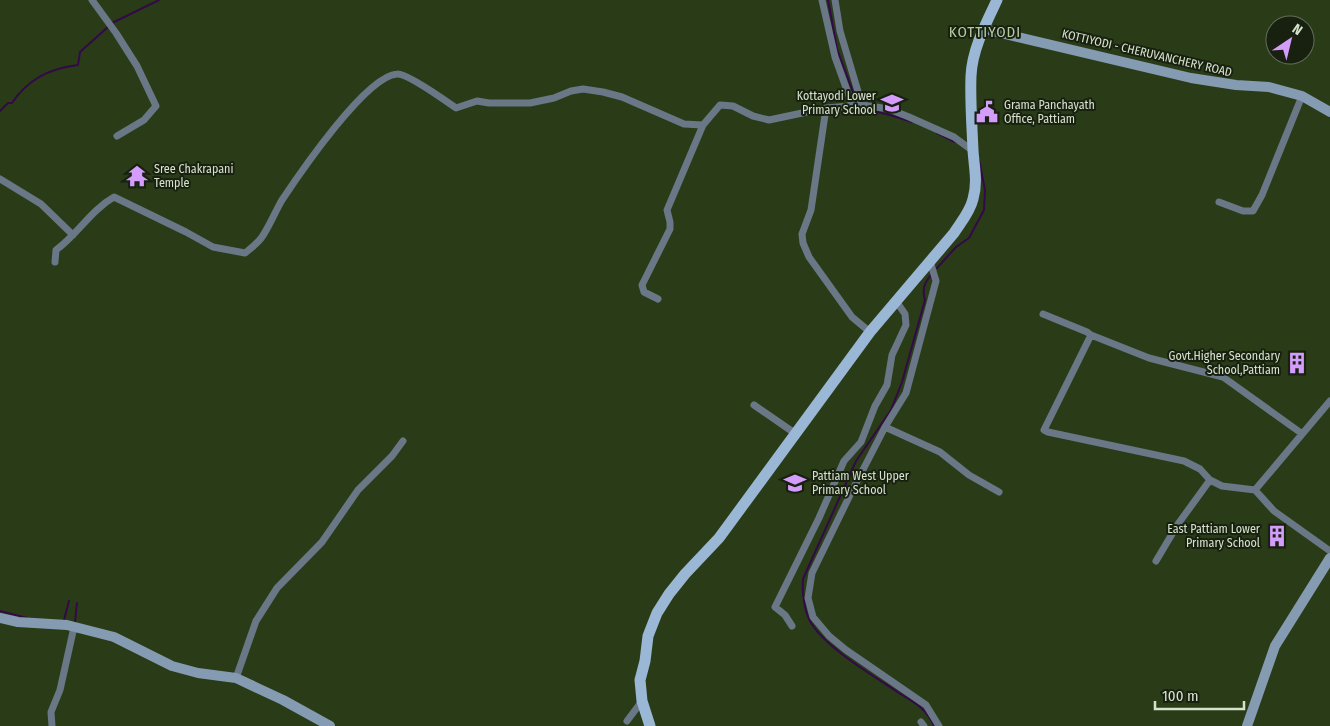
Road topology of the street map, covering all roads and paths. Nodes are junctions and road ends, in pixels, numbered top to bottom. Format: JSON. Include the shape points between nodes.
{"nodes":[{"id":1,"x":92,"y":0,"type":"edge"},
{"id":2,"x":822,"y":0,"type":"edge"},
{"id":3,"x":835,"y":0,"type":"edge"},
{"id":4,"x":997,"y":0,"type":"edge"},
{"id":5,"x":984,"y":29,"type":"junction"},
{"id":6,"x":1302,"y":96,"type":"junction"},
{"id":7,"x":862,"y":105,"type":"junction"},
{"id":8,"x":853,"y":107,"type":"junction"},
{"id":9,"x":826,"y":108,"type":"junction"},
{"id":10,"x":1330,"y":112,"type":"edge"},
{"id":11,"x":703,"y":125,"type":"junction"},
{"id":12,"x":117,"y":136,"type":"dead end"},
{"id":13,"x":973,"y":151,"type":"junction"},
{"id":14,"x":0,"y":179,"type":"edge"},
{"id":15,"x":1219,"y":202,"type":"dead end"},
{"id":16,"x":73,"y":235,"type":"junction"},
{"id":17,"x":930,"y":261,"type":"junction"},
{"id":18,"x":55,"y":262,"type":"dead end"},
{"id":19,"x":658,"y":299,"type":"dead end"},
{"id":20,"x":896,"y":301,"type":"junction"},
{"id":21,"x":1043,"y":314,"type":"dead end"},
{"id":22,"x":870,"y":332,"type":"junction"},
{"id":23,"x":1091,"y":335,"type":"junction"},
{"id":24,"x":1330,"y":400,"type":"edge"},
{"id":25,"x":754,"y":405,"type":"dead end"},
{"id":26,"x":885,"y":427,"type":"junction"},
{"id":27,"x":1301,"y":433,"type":"junction"},
{"id":28,"x":796,"y":434,"type":"junction"},
{"id":29,"x":402,"y":441,"type":"dead end"},
{"id":30,"x":1210,"y":480,"type":"junction"},
{"id":31,"x":1254,"y":490,"type":"junction"},
{"id":32,"x":999,"y":492,"type":"dead end"},
{"id":33,"x":1330,"y":551,"type":"edge"},
{"id":34,"x":1330,"y":558,"type":"edge"},
{"id":35,"x":1156,"y":561,"type":"dead end"},
{"id":36,"x":0,"y":618,"type":"edge"},
{"id":37,"x":792,"y":626,"type":"dead end"},
{"id":38,"x":74,"y":627,"type":"junction"},
{"id":39,"x":236,"y":678,"type":"junction"},
{"id":40,"x":642,"y":701,"type":"junction"},
{"id":41,"x":627,"y":721,"type":"dead end"},
{"id":42,"x":323,"y":724,"type":"edge"},
{"id":43,"x":52,"y":726,"type":"edge"},
{"id":44,"x":650,"y":726,"type":"edge"},
{"id":45,"x":939,"y":726,"type":"edge"},
{"id":46,"x":1246,"y":726,"type":"edge"}],
"edges":[{"from":1,"to":12,"type":"street","via":[[137,66],[156,106],[144,120]]},
{"from":2,"to":8,"type":"street"},
{"from":3,"to":7,"type":"street","via":[[840,31]]},
{"from":4,"to":5,"type":"main road"},
{"from":5,"to":6,"type":"main road","name":"KOTTIYODI - CHERUVANCHERY ROAD","via":[[1191,78],[1236,86],[1269,87]]},
{"from":5,"to":13,"type":"main road","via":[[971,75]]},
{"from":6,"to":10,"type":"main road","name":"KOTTIYODI - CHERUVANCHERY ROAD"},
{"from":6,"to":15,"type":"street","via":[[1253,211],[1243,211]]},
{"from":7,"to":8,"type":"street"},
{"from":7,"to":13,"type":"street","via":[[889,109],[909,117],[954,137]]},
{"from":8,"to":9,"type":"street"},
{"from":9,"to":11,"type":"street","via":[[769,120],[733,106],[720,105]]},
{"from":9,"to":22,"type":"street","via":[[803,243],[809,257],[852,317]]},
{"from":11,"to":16,"type":"street","via":[[684,124],[622,97],[583,89],[530,103],[477,101],[456,108],[399,74],[388,76],[348,111],[290,188],[261,238],[246,253],[212,247],[114,197],[104,202]]},
{"from":11,"to":19,"type":"street","via":[[667,210],[670,230],[642,285],[644,292]]},
{"from":13,"to":17,"type":"main road","via":[[976,180],[973,200],[966,216]]},
{"from":14,"to":16,"type":"street","via":[[42,204]]},
{"from":16,"to":18,"type":"street","via":[[56,250]]},
{"from":17,"to":20,"type":"main road"},
{"from":17,"to":26,"type":"street","via":[[936,281],[906,393]]},
{"from":20,"to":22,"type":"main road"},
{"from":20,"to":37,"type":"street","via":[[904,314],[906,326],[892,355],[887,385],[875,406],[862,442],[844,461],[775,607]]},
{"from":21,"to":23,"type":"street"},
{"from":22,"to":28,"type":"main road"},
{"from":23,"to":27,"type":"street","via":[[1149,358],[1223,377]]},
{"from":23,"to":30,"type":"street","via":[[1044,430],[1184,462],[1200,469]]},
{"from":24,"to":27,"type":"street"},
{"from":25,"to":28,"type":"street"},
{"from":26,"to":32,"type":"street","via":[[940,452]]},
{"from":26,"to":45,"type":"street","via":[[812,573],[808,598],[813,617],[829,636],[926,705]]},
{"from":27,"to":31,"type":"street"},
{"from":28,"to":40,"type":"main road","via":[[719,538],[669,594],[658,613],[648,636],[640,680]]},
{"from":29,"to":39,"type":"street","via":[[392,456],[358,490],[322,542],[277,588],[256,620]]},
{"from":30,"to":31,"type":"street","via":[[1222,486]]},
{"from":30,"to":35,"type":"street"},
{"from":31,"to":33,"type":"street","via":[[1274,511]]},
{"from":34,"to":46,"type":"main road","via":[[1275,646]]},
{"from":36,"to":38,"type":"main road"},
{"from":38,"to":39,"type":"main road","via":[[114,637],[172,666]]},
{"from":38,"to":43,"type":"street","via":[[60,690],[51,712]]},
{"from":39,"to":42,"type":"main road","via":[[283,700]]},
{"from":40,"to":41,"type":"street"},
{"from":40,"to":44,"type":"main road"}]}
